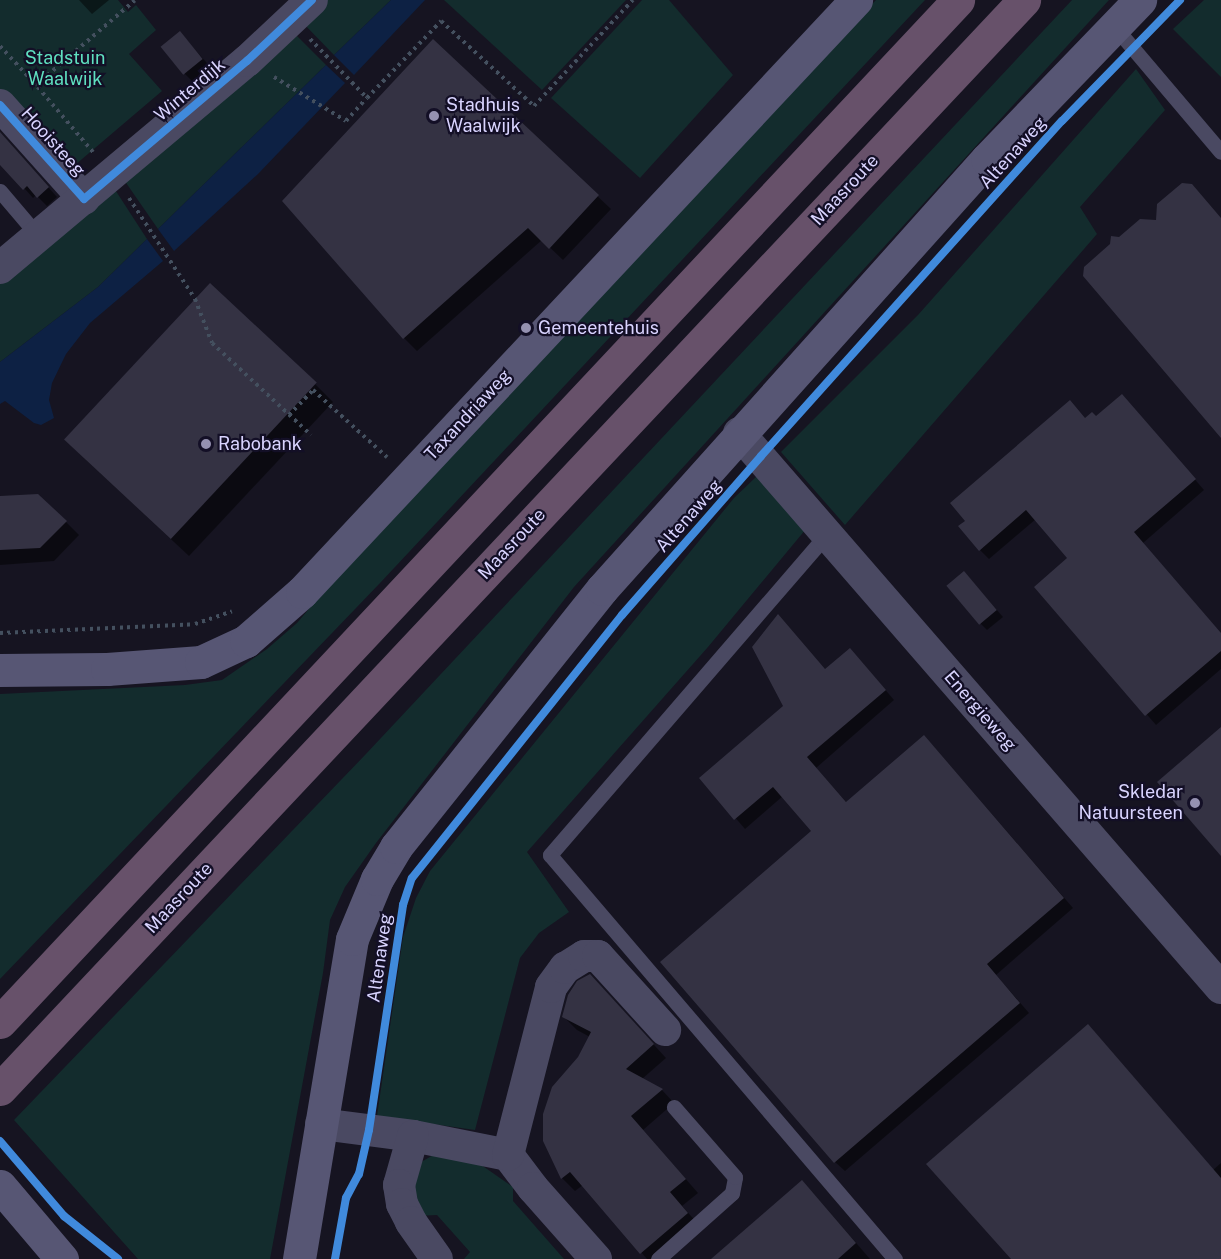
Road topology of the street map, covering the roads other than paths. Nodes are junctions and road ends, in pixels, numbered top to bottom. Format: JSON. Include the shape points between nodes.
{"nodes":[{"id":1,"x":312,"y":0,"type":"edge"},
{"id":2,"x":856,"y":0,"type":"edge"},
{"id":3,"x":958,"y":0,"type":"edge"},
{"id":4,"x":1024,"y":0,"type":"edge"},
{"id":5,"x":1140,"y":0,"type":"edge"},
{"id":6,"x":1114,"y":26,"type":"junction"},
{"id":7,"x":0,"y":105,"type":"edge"},
{"id":8,"x":1221,"y":152,"type":"edge"},
{"id":9,"x":0,"y":191,"type":"edge"},
{"id":10,"x":84,"y":200,"type":"junction"},
{"id":11,"x":39,"y":237,"type":"junction"},
{"id":12,"x":0,"y":268,"type":"edge"},
{"id":13,"x":739,"y":433,"type":"junction"},
{"id":14,"x":827,"y":534,"type":"junction"},
{"id":15,"x":0,"y":670,"type":"edge"},
{"id":16,"x":1221,"y":988,"type":"edge"},
{"id":17,"x":0,"y":1022,"type":"edge"},
{"id":18,"x":665,"y":1030,"type":"dead end"},
{"id":19,"x":5,"y":1083,"type":"edge"},
{"id":20,"x":674,"y":1107,"type":"dead end"},
{"id":21,"x":321,"y":1124,"type":"junction"},
{"id":22,"x":413,"y":1136,"type":"junction"},
{"id":23,"x":508,"y":1155,"type":"junction"},
{"id":24,"x":0,"y":1186,"type":"edge"},
{"id":25,"x":62,"y":1259,"type":"edge"},
{"id":26,"x":299,"y":1259,"type":"edge"},
{"id":27,"x":437,"y":1259,"type":"edge"},
{"id":28,"x":596,"y":1259,"type":"edge"},
{"id":29,"x":658,"y":1259,"type":"edge"},
{"id":30,"x":895,"y":1259,"type":"edge"}],
"edges":[{"from":1,"to":10,"type":"street","name":"Winterdijk"},
{"from":2,"to":15,"type":"main road","name":"Taxandriaweg","via":[[310,584],[246,642],[223,654],[190,663]]},
{"from":3,"to":17,"type":"highway"},
{"from":4,"to":19,"type":"highway","name":"Maasroute"},
{"from":5,"to":6,"type":"main road","name":"Altenaweg"},
{"from":6,"to":8,"type":"lane"},
{"from":6,"to":13,"type":"main road","name":"Altenaweg","via":[[987,159]]},
{"from":7,"to":10,"type":"street","name":"Hooisteeg"},
{"from":9,"to":11,"type":"lane"},
{"from":10,"to":11,"type":"street","name":"Winterdijk"},
{"from":11,"to":12,"type":"street","name":"Winterdijk"},
{"from":13,"to":14,"type":"street","name":"Energieweg"},
{"from":13,"to":21,"type":"main road","name":"Altenaweg","via":[[602,590],[396,847],[377,879],[352,939]]},
{"from":14,"to":16,"type":"street","name":"Energieweg"},
{"from":14,"to":30,"type":"lane","via":[[550,855]]},
{"from":18,"to":23,"type":"street","via":[[598,956],[584,956],[565,968],[551,987]]},
{"from":20,"to":29,"type":"lane","via":[[735,1177],[732,1193]]},
{"from":21,"to":22,"type":"street"},
{"from":21,"to":26,"type":"main road","name":"Altenaweg"},
{"from":22,"to":23,"type":"street"},
{"from":22,"to":27,"type":"street","via":[[399,1185],[402,1203]]},
{"from":23,"to":28,"type":"street"},
{"from":24,"to":25,"type":"main road"}]}
